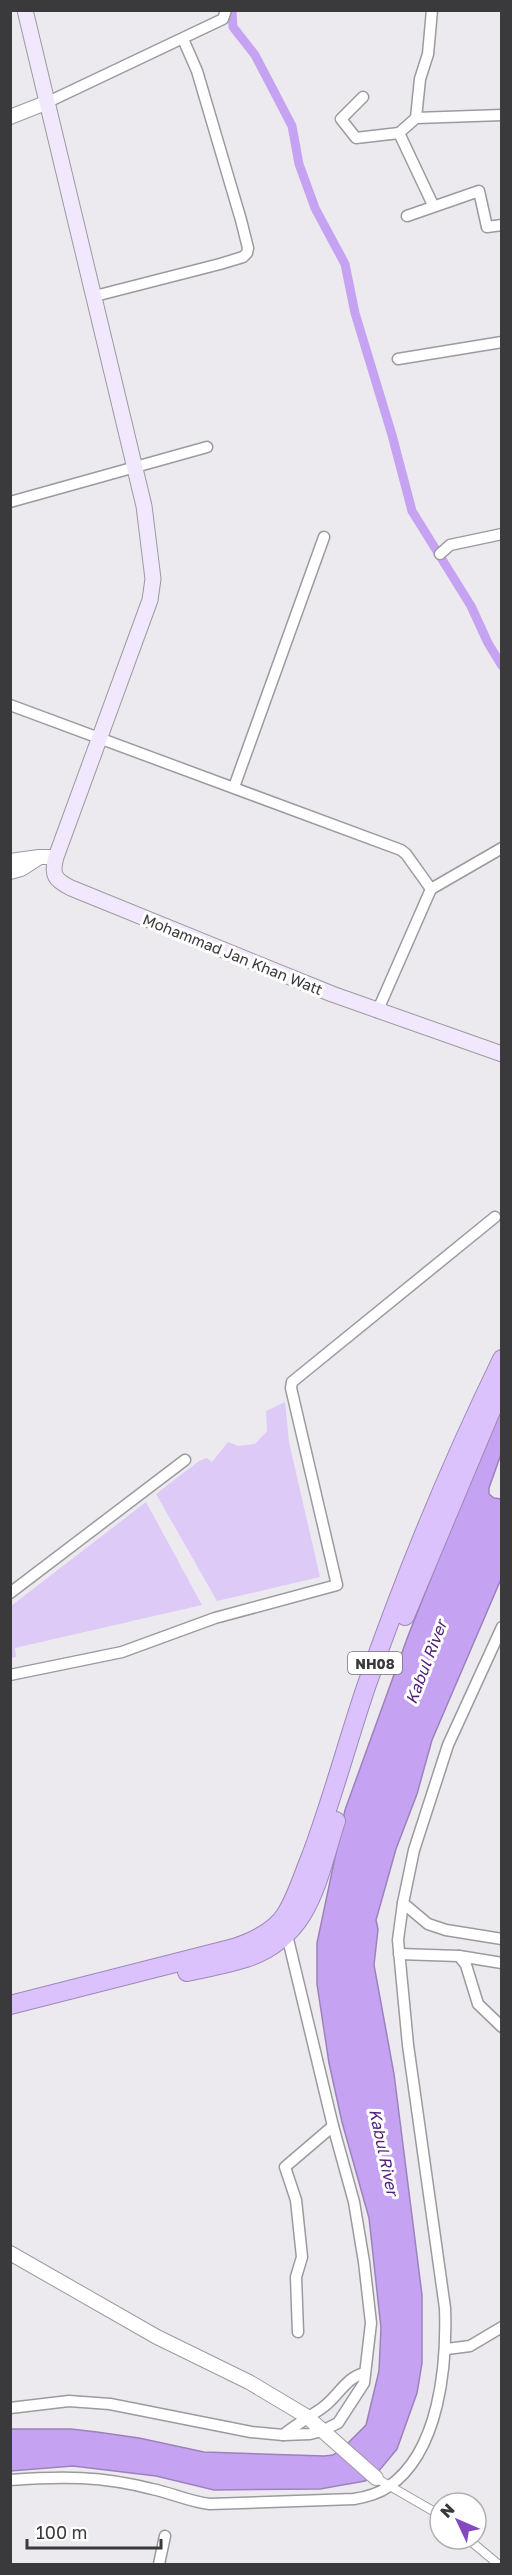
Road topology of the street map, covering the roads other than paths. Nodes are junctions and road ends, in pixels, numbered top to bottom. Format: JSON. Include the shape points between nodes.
{"nodes":[{"id":1,"x":25,"y":10,"type":"edge"},
{"id":2,"x":226,"y":10,"type":"edge"},
{"id":3,"x":432,"y":10,"type":"edge"},
{"id":4,"x":183,"y":39,"type":"junction"},
{"id":5,"x":363,"y":98,"type":"dead end"},
{"id":6,"x":48,"y":102,"type":"junction"},
{"id":7,"x":501,"y":115,"type":"edge"},
{"id":8,"x":10,"y":117,"type":"edge"},
{"id":9,"x":416,"y":118,"type":"junction"},
{"id":10,"x":399,"y":133,"type":"junction"},
{"id":11,"x":434,"y":205,"type":"junction"},
{"id":12,"x":406,"y":216,"type":"dead end"},
{"id":13,"x":501,"y":225,"type":"edge"},
{"id":14,"x":95,"y":296,"type":"junction"},
{"id":15,"x":501,"y":342,"type":"edge"},
{"id":16,"x":398,"y":359,"type":"dead end"},
{"id":17,"x":207,"y":447,"type":"dead end"},
{"id":18,"x":134,"y":466,"type":"junction"},
{"id":19,"x":10,"y":502,"type":"edge"},
{"id":20,"x":501,"y":534,"type":"edge"},
{"id":21,"x":324,"y":537,"type":"dead end"},
{"id":22,"x":440,"y":554,"type":"dead end"},
{"id":23,"x":10,"y":705,"type":"edge"},
{"id":24,"x":100,"y":738,"type":"junction"},
{"id":25,"x":234,"y":787,"type":"junction"},
{"id":26,"x":501,"y":848,"type":"edge"},
{"id":27,"x":39,"y":857,"type":"junction"},
{"id":28,"x":56,"y":857,"type":"junction"},
{"id":29,"x":10,"y":861,"type":"edge"},
{"id":30,"x":10,"y":872,"type":"edge"},
{"id":31,"x":430,"y":889,"type":"junction"},
{"id":32,"x":377,"y":1012,"type":"junction"},
{"id":33,"x":434,"y":1032,"type":"junction"},
{"id":34,"x":501,"y":1054,"type":"edge"},
{"id":35,"x":501,"y":1065,"type":"edge"},
{"id":36,"x":495,"y":1217,"type":"dead end"},
{"id":37,"x":501,"y":1359,"type":"edge"},
{"id":38,"x":501,"y":1385,"type":"edge"},
{"id":39,"x":185,"y":1460,"type":"dead end"},
{"id":40,"x":10,"y":1593,"type":"edge"},
{"id":41,"x":501,"y":1627,"type":"edge"},
{"id":42,"x":10,"y":1675,"type":"edge"},
{"id":43,"x":403,"y":1903,"type":"junction"},
{"id":44,"x":287,"y":1935,"type":"junction"},
{"id":45,"x":501,"y":1939,"type":"edge"},
{"id":46,"x":399,"y":1954,"type":"junction"},
{"id":47,"x":459,"y":1956,"type":"junction"},
{"id":48,"x":501,"y":1963,"type":"edge"},
{"id":49,"x":10,"y":2005,"type":"edge"},
{"id":50,"x":10,"y":2017,"type":"edge"},
{"id":51,"x":501,"y":2027,"type":"edge"},
{"id":52,"x":333,"y":2126,"type":"junction"},
{"id":53,"x":10,"y":2253,"type":"edge"},
{"id":54,"x":501,"y":2327,"type":"edge"},
{"id":55,"x":298,"y":2332,"type":"dead end"},
{"id":56,"x":447,"y":2349,"type":"junction"},
{"id":57,"x":364,"y":2373,"type":"junction"},
{"id":58,"x":10,"y":2408,"type":"edge"},
{"id":59,"x":306,"y":2416,"type":"junction"},
{"id":60,"x":322,"y":2431,"type":"junction"},
{"id":61,"x":283,"y":2435,"type":"junction"},
{"id":62,"x":376,"y":2478,"type":"joint"},
{"id":63,"x":10,"y":2480,"type":"edge"},
{"id":64,"x":389,"y":2487,"type":"junction"},
{"id":65,"x":428,"y":2509,"type":"edge"},
{"id":66,"x":165,"y":2536,"type":"dead end"},
{"id":67,"x":482,"y":2551,"type":"edge"},
{"id":68,"x":159,"y":2565,"type":"edge"},
{"id":69,"x":498,"y":2565,"type":"edge"}],
"edges":[{"from":1,"to":6,"type":"main road"},
{"from":2,"to":4,"type":"street","via":[[223,19]]},
{"from":3,"to":9,"type":"street"},
{"from":4,"to":6,"type":"street"},
{"from":4,"to":14,"type":"street","via":[[197,71],[247,253],[220,264]]},
{"from":5,"to":10,"type":"street","via":[[341,119],[356,138]]},
{"from":6,"to":8,"type":"street"},
{"from":6,"to":14,"type":"main road"},
{"from":7,"to":9,"type":"street"},
{"from":9,"to":10,"type":"street"},
{"from":10,"to":11,"type":"street"},
{"from":11,"to":12,"type":"street"},
{"from":11,"to":13,"type":"street","via":[[479,191],[487,227]]},
{"from":14,"to":18,"type":"main road"},
{"from":15,"to":16,"type":"street"},
{"from":17,"to":18,"type":"street"},
{"from":18,"to":19,"type":"street"},
{"from":18,"to":24,"type":"main road","via":[[144,506],[153,579],[150,600]]},
{"from":20,"to":22,"type":"street","via":[[450,545]]},
{"from":21,"to":25,"type":"street"},
{"from":23,"to":24,"type":"street"},
{"from":24,"to":25,"type":"street"},
{"from":24,"to":28,"type":"main road"},
{"from":25,"to":31,"type":"street","via":[[401,850]]},
{"from":26,"to":31,"type":"street"},
{"from":27,"to":28,"type":"street"},
{"from":27,"to":29,"type":"street"},
{"from":27,"to":30,"type":"street"},
{"from":28,"to":32,"type":"main road","name":"Mohammad Jan Khan Watt","via":[[53,874],[57,880]]},
{"from":31,"to":32,"type":"street"},
{"from":32,"to":33,"type":"main road","name":"Mohammad Jan Khan Watt"},
{"from":33,"to":34,"type":"main road","name":"Mohammad Jan Khan Watt"},
{"from":33,"to":35,"type":"main road","name":"Mohammad Jan Khan Watt"},
{"from":36,"to":42,"type":"street","via":[[292,1382],[337,1585],[215,1618],[122,1652]]},
{"from":37,"to":49,"type":"highway","number":"NH08","via":[[408,1573],[365,1689],[326,1815],[285,1917],[261,1937],[234,1948]]},
{"from":38,"to":44,"type":"highway","number":"NH08","via":[[378,1688],[304,1913]]},
{"from":39,"to":40,"type":"street"},
{"from":41,"to":43,"type":"street","via":[[448,1744],[414,1850]]},
{"from":43,"to":45,"type":"street","via":[[428,1924]]},
{"from":43,"to":46,"type":"street"},
{"from":44,"to":50,"type":"highway","number":"NH08","via":[[246,1958]]},
{"from":44,"to":52,"type":"street"},
{"from":46,"to":47,"type":"street"},
{"from":46,"to":56,"type":"street","via":[[444,2298]]},
{"from":47,"to":48,"type":"street"},
{"from":47,"to":51,"type":"street","via":[[466,1965],[478,2004]]},
{"from":52,"to":55,"type":"street","via":[[285,2168],[296,2200],[302,2257],[297,2277]]},
{"from":52,"to":57,"type":"street","via":[[354,2202],[364,2262],[371,2323]]},
{"from":53,"to":59,"type":"street"},
{"from":54,"to":56,"type":"street","via":[[470,2346]]},
{"from":56,"to":64,"type":"street","via":[[442,2389],[431,2422],[408,2470]]},
{"from":57,"to":59,"type":"street","via":[[354,2376],[322,2408]]},
{"from":57,"to":60,"type":"street","via":[[364,2383],[338,2423]]},
{"from":58,"to":61,"type":"street","via":[[69,2401],[110,2404],[191,2422]]},
{"from":59,"to":60,"type":"street"},
{"from":59,"to":61,"type":"street"},
{"from":60,"to":61,"type":"street"},
{"from":60,"to":62,"type":"street"},
{"from":62,"to":64,"type":"street"},
{"from":63,"to":64,"type":"street","via":[[83,2476],[210,2504],[354,2499]]},
{"from":64,"to":65,"type":"street"},
{"from":66,"to":68,"type":"street"},
{"from":67,"to":69,"type":"street"}]}
